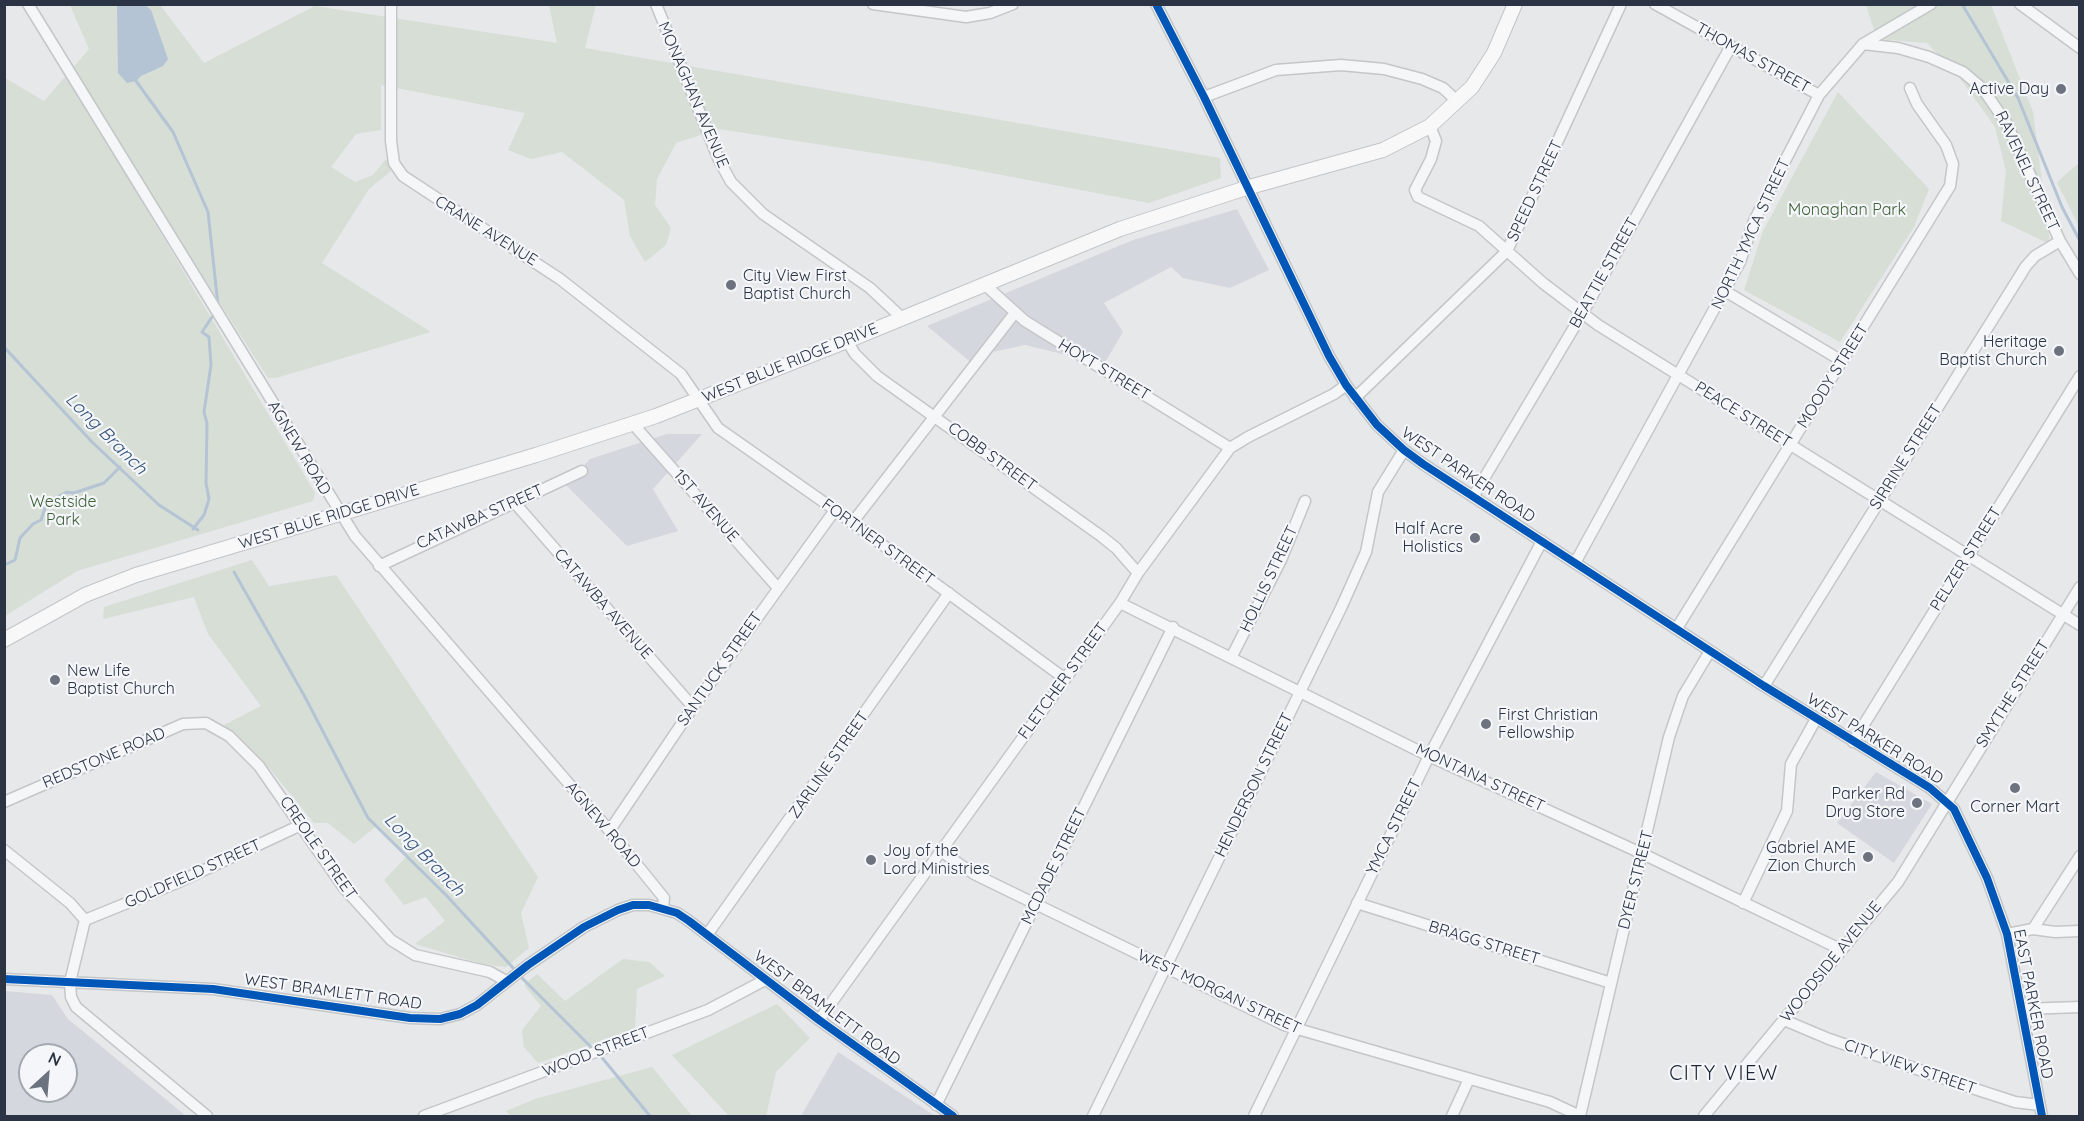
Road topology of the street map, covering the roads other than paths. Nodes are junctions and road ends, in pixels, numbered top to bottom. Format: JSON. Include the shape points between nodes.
{"nodes":[{"id":1,"x":28,"y":4,"type":"edge"},
{"id":2,"x":391,"y":4,"type":"edge"},
{"id":3,"x":656,"y":4,"type":"edge"},
{"id":4,"x":873,"y":4,"type":"edge"},
{"id":5,"x":1013,"y":4,"type":"edge"},
{"id":6,"x":1156,"y":4,"type":"edge"},
{"id":7,"x":1515,"y":4,"type":"edge"},
{"id":8,"x":1621,"y":4,"type":"edge"},
{"id":9,"x":1654,"y":4,"type":"edge"},
{"id":10,"x":1931,"y":4,"type":"edge"},
{"id":11,"x":2020,"y":4,"type":"edge"},
{"id":12,"x":1863,"y":44,"type":"junction"},
{"id":13,"x":1731,"y":46,"type":"junction"},
{"id":14,"x":2079,"y":48,"type":"edge"},
{"id":15,"x":1910,"y":88,"type":"dead end"},
{"id":16,"x":1819,"y":94,"type":"junction"},
{"id":17,"x":1204,"y":97,"type":"junction"},
{"id":18,"x":1457,"y":101,"type":"junction"},
{"id":19,"x":1430,"y":126,"type":"junction"},
{"id":20,"x":1246,"y":188,"type":"junction"},
{"id":21,"x":2060,"y":241,"type":"junction"},
{"id":22,"x":1507,"y":251,"type":"junction"},
{"id":23,"x":2079,"y":274,"type":"edge"},
{"id":24,"x":984,"y":284,"type":"junction"},
{"id":25,"x":1725,"y":291,"type":"junction"},
{"id":26,"x":1014,"y":314,"type":"junction"},
{"id":27,"x":1582,"y":314,"type":"junction"},
{"id":28,"x":901,"y":317,"type":"junction"},
{"id":29,"x":847,"y":341,"type":"junction"},
{"id":30,"x":1842,"y":361,"type":"junction"},
{"id":31,"x":1679,"y":376,"type":"junction"},
{"id":32,"x":2079,"y":376,"type":"edge"},
{"id":33,"x":1346,"y":385,"type":"junction"},
{"id":34,"x":1355,"y":398,"type":"junction"},
{"id":35,"x":699,"y":400,"type":"junction"},
{"id":36,"x":936,"y":417,"type":"junction"},
{"id":37,"x":633,"y":424,"type":"junction"},
{"id":38,"x":1791,"y":444,"type":"junction"},
{"id":39,"x":1230,"y":448,"type":"junction"},
{"id":40,"x":1404,"y":450,"type":"junction"},
{"id":41,"x":582,"y":471,"type":"dead end"},
{"id":42,"x":1473,"y":497,"type":"junction"},
{"id":43,"x":1879,"y":500,"type":"junction"},
{"id":44,"x":1305,"y":501,"type":"dead end"},
{"id":45,"x":514,"y":502,"type":"junction"},
{"id":46,"x":835,"y":510,"type":"junction"},
{"id":47,"x":339,"y":513,"type":"junction"},
{"id":48,"x":852,"y":523,"type":"junction"},
{"id":49,"x":1542,"y":542,"type":"junction"},
{"id":50,"x":1968,"y":556,"type":"junction"},
{"id":51,"x":1575,"y":563,"type":"junction"},
{"id":52,"x":379,"y":566,"type":"junction"},
{"id":53,"x":1138,"y":573,"type":"junction"},
{"id":54,"x":2079,"y":587,"type":"edge"},
{"id":55,"x":778,"y":588,"type":"junction"},
{"id":56,"x":949,"y":593,"type":"junction"},
{"id":57,"x":1120,"y":603,"type":"junction"},
{"id":58,"x":2062,"y":614,"type":"junction"},
{"id":59,"x":2079,"y":625,"type":"edge"},
{"id":60,"x":1173,"y":627,"type":"junction"},
{"id":61,"x":1677,"y":628,"type":"junction"},
{"id":62,"x":4,"y":640,"type":"edge"},
{"id":63,"x":1710,"y":651,"type":"junction"},
{"id":64,"x":1232,"y":656,"type":"junction"},
{"id":65,"x":1064,"y":678,"type":"junction"},
{"id":66,"x":1764,"y":686,"type":"junction"},
{"id":67,"x":1300,"y":690,"type":"junction"},
{"id":68,"x":693,"y":706,"type":"junction"},
{"id":69,"x":1816,"y":719,"type":"junction"},
{"id":70,"x":206,"y":723,"type":"joint"},
{"id":71,"x":1853,"y":742,"type":"junction"},
{"id":72,"x":1429,"y":756,"type":"junction"},
{"id":73,"x":1947,"y":800,"type":"junction"},
{"id":74,"x":4,"y":802,"type":"edge"},
{"id":75,"x":301,"y":825,"type":"junction"},
{"id":76,"x":608,"y":830,"type":"junction"},
{"id":77,"x":4,"y":850,"type":"edge"},
{"id":78,"x":942,"y":852,"type":"junction"},
{"id":79,"x":1643,"y":854,"type":"junction"},
{"id":80,"x":2079,"y":856,"type":"edge"},
{"id":81,"x":1357,"y":903,"type":"junction"},
{"id":82,"x":1743,"y":903,"type":"junction"},
{"id":83,"x":1035,"y":904,"type":"junction"},
{"id":84,"x":663,"y":908,"type":"junction"},
{"id":85,"x":85,"y":920,"type":"junction"},
{"id":86,"x":2033,"y":929,"type":"junction"},
{"id":87,"x":2079,"y":931,"type":"edge"},
{"id":88,"x":2007,"y":934,"type":"junction"},
{"id":89,"x":707,"y":935,"type":"junction"},
{"id":90,"x":1842,"y":950,"type":"junction"},
{"id":91,"x":1164,"y":968,"type":"junction"},
{"id":92,"x":4,"y":979,"type":"edge"},
{"id":93,"x":509,"y":979,"type":"junction"},
{"id":94,"x":765,"y":980,"type":"junction"},
{"id":95,"x":70,"y":982,"type":"junction"},
{"id":96,"x":1611,"y":983,"type":"junction"},
{"id":97,"x":2079,"y":1007,"type":"edge"},
{"id":98,"x":2023,"y":1009,"type":"junction"},
{"id":99,"x":819,"y":1020,"type":"junction"},
{"id":100,"x":1784,"y":1020,"type":"junction"},
{"id":101,"x":1296,"y":1029,"type":"junction"},
{"id":102,"x":1469,"y":1079,"type":"junction"},
{"id":103,"x":936,"y":1105,"type":"junction"},
{"id":104,"x":2041,"y":1111,"type":"edge"},
{"id":105,"x":207,"y":1116,"type":"edge"},
{"id":106,"x":424,"y":1116,"type":"edge"},
{"id":107,"x":953,"y":1116,"type":"edge"},
{"id":108,"x":1093,"y":1116,"type":"edge"},
{"id":109,"x":1254,"y":1116,"type":"edge"},
{"id":110,"x":1452,"y":1116,"type":"edge"},
{"id":111,"x":1580,"y":1116,"type":"edge"},
{"id":112,"x":1704,"y":1116,"type":"edge"}],
"edges":[{"from":1,"to":47,"type":"street","name":"AGNEW ROAD"},
{"from":2,"to":35,"type":"street","name":"CRANE AVENUE","via":[[391,141],[394,163],[403,176],[560,279],[671,365]]},
{"from":3,"to":28,"type":"street","name":"MONAGHAN AVENUE","via":[[731,182],[763,214],[870,288]]},
{"from":4,"to":5,"type":"street","via":[[966,17]]},
{"from":6,"to":17,"type":"street","name":"WEST PARKER ROAD"},
{"from":7,"to":18,"type":"main road","name":"WEST BLUE RIDGE DRIVE","via":[[1484,69]]},
{"from":8,"to":22,"type":"street","name":"SPEED STREET"},
{"from":9,"to":13,"type":"street","name":"THOMAS STREET"},
{"from":10,"to":12,"type":"street","name":"NORTH YMCA STREET"},
{"from":11,"to":14,"type":"street"},
{"from":12,"to":16,"type":"street","name":"NORTH YMCA STREET"},
{"from":12,"to":21,"type":"street","name":"RAVENEL STREET","via":[[1929,57],[1963,72],[1983,89],[2007,124]]},
{"from":13,"to":16,"type":"street","name":"THOMAS STREET"},
{"from":13,"to":27,"type":"street","name":"BEATTIE STREET"},
{"from":15,"to":30,"type":"street","name":"MOODY STREET","via":[[1946,145],[1953,164],[1950,186]]},
{"from":16,"to":25,"type":"street","name":"NORTH YMCA STREET","via":[[1754,221]]},
{"from":17,"to":18,"type":"street","via":[[1269,72],[1341,64],[1422,78],[1443,88]]},
{"from":17,"to":20,"type":"street","name":"WEST PARKER ROAD"},
{"from":18,"to":19,"type":"main road","name":"WEST BLUE RIDGE DRIVE"},
{"from":19,"to":20,"type":"main road","name":"WEST BLUE RIDGE DRIVE","via":[[1383,150]]},
{"from":19,"to":22,"type":"street","name":"PEACE STREET","via":[[1435,150],[1416,194],[1423,201],[1479,226]]},
{"from":20,"to":24,"type":"main road","name":"WEST BLUE RIDGE DRIVE","via":[[1119,229]]},
{"from":20,"to":33,"type":"street","name":"WEST PARKER ROAD"},
{"from":21,"to":23,"type":"street","name":"RAVENEL STREET"},
{"from":21,"to":43,"type":"street","name":"SIRRINE STREET","via":[[2026,266]]},
{"from":22,"to":27,"type":"street","name":"PEACE STREET"},
{"from":22,"to":34,"type":"street","name":"SPEED STREET"},
{"from":24,"to":26,"type":"street","name":"HOYT STREET"},
{"from":24,"to":28,"type":"main road","name":"WEST BLUE RIDGE DRIVE"},
{"from":25,"to":30,"type":"street"},
{"from":25,"to":31,"type":"street","name":"NORTH YMCA STREET"},
{"from":26,"to":36,"type":"street"},
{"from":26,"to":39,"type":"street","name":"HOYT STREET"},
{"from":27,"to":31,"type":"street","name":"PEACE STREET"},
{"from":27,"to":42,"type":"street","name":"BEATTIE STREET"},
{"from":28,"to":29,"type":"main road","name":"WEST BLUE RIDGE DRIVE"},
{"from":29,"to":35,"type":"main road","name":"WEST BLUE RIDGE DRIVE"},
{"from":29,"to":36,"type":"street","name":"COBB STREET","via":[[877,376]]},
{"from":30,"to":38,"type":"street","name":"MOODY STREET"},
{"from":31,"to":38,"type":"street","name":"PEACE STREET"},
{"from":31,"to":51,"type":"street","name":"NORTH YMCA STREET"},
{"from":32,"to":50,"type":"street","name":"PELZER STREET"},
{"from":33,"to":34,"type":"street","name":"WEST PARKER ROAD"},
{"from":33,"to":39,"type":"street","name":"FLETCHER STREET"},
{"from":34,"to":40,"type":"street","name":"WEST PARKER ROAD"},
{"from":35,"to":37,"type":"main road","name":"WEST BLUE RIDGE DRIVE"},
{"from":35,"to":46,"type":"street","name":"FORTNER STREET","via":[[718,428]]},
{"from":36,"to":48,"type":"street"},
{"from":36,"to":53,"type":"street","name":"COBB STREET","via":[[1101,536]]},
{"from":37,"to":47,"type":"main road","name":"WEST BLUE RIDGE DRIVE"},
{"from":37,"to":55,"type":"street","name":"1ST AVENUE"},
{"from":38,"to":43,"type":"street","name":"PEACE STREET"},
{"from":38,"to":61,"type":"street","name":"MOODY STREET"},
{"from":39,"to":53,"type":"street","name":"FLETCHER STREET"},
{"from":40,"to":42,"type":"street","name":"WEST PARKER ROAD"},
{"from":40,"to":67,"type":"street","name":"HENDERSON STREET","via":[[1378,492],[1362,564]]},
{"from":41,"to":45,"type":"street","name":"CATAWBA STREET"},
{"from":42,"to":49,"type":"street","name":"WEST PARKER ROAD"},
{"from":43,"to":50,"type":"street","name":"PEACE STREET"},
{"from":43,"to":66,"type":"street","name":"SIRRINE STREET"},
{"from":44,"to":64,"type":"street","name":"HOLLIS STREET","via":[[1281,560]]},
{"from":45,"to":52,"type":"street","name":"CATAWBA STREET"},
{"from":45,"to":68,"type":"street","name":"CATAWBA AVENUE"},
{"from":46,"to":48,"type":"street","name":"FORTNER STREET"},
{"from":46,"to":55,"type":"street","name":"SANTUCK STREET"},
{"from":47,"to":52,"type":"street","name":"AGNEW ROAD"},
{"from":47,"to":62,"type":"main road","name":"WEST BLUE RIDGE DRIVE","via":[[116,582]]},
{"from":48,"to":56,"type":"street","name":"FORTNER STREET"},
{"from":49,"to":51,"type":"street","name":"WEST PARKER ROAD"},
{"from":49,"to":72,"type":"street","name":"YMCA STREET"},
{"from":50,"to":58,"type":"street","name":"PEACE STREET"},
{"from":50,"to":71,"type":"street","name":"PELZER STREET"},
{"from":51,"to":61,"type":"street","name":"WEST PARKER ROAD"},
{"from":52,"to":76,"type":"street","name":"AGNEW ROAD"},
{"from":53,"to":57,"type":"street","name":"FLETCHER STREET"},
{"from":54,"to":58,"type":"street","name":"SMYTHE STREET"},
{"from":55,"to":68,"type":"street","name":"SANTUCK STREET"},
{"from":56,"to":65,"type":"street","name":"FORTNER STREET"},
{"from":56,"to":89,"type":"street","name":"ZARLINE STREET"},
{"from":57,"to":60,"type":"street","name":"MONTANA STREET"},
{"from":57,"to":65,"type":"street","name":"FLETCHER STREET"},
{"from":58,"to":59,"type":"street","name":"PEACE STREET"},
{"from":58,"to":73,"type":"street","name":"SMYTHE STREET"},
{"from":60,"to":64,"type":"street","name":"MONTANA STREET"},
{"from":60,"to":83,"type":"street","name":"MCDADE STREET"},
{"from":61,"to":63,"type":"street","name":"WEST PARKER ROAD"},
{"from":63,"to":66,"type":"street","name":"WEST PARKER ROAD"},
{"from":63,"to":79,"type":"street","name":"DYER STREET","via":[[1673,721]]},
{"from":64,"to":67,"type":"street","name":"MONTANA STREET"},
{"from":65,"to":78,"type":"street","name":"FLETCHER STREET"},
{"from":66,"to":69,"type":"street","name":"WEST PARKER ROAD"},
{"from":67,"to":72,"type":"street","name":"MONTANA STREET"},
{"from":67,"to":91,"type":"street","name":"HENDERSON STREET"},
{"from":68,"to":76,"type":"street","name":"SANTUCK STREET"},
{"from":69,"to":71,"type":"street","name":"WEST PARKER ROAD"},
{"from":69,"to":82,"type":"street","via":[[1791,764],[1787,811]]},
{"from":70,"to":74,"type":"street","name":"REDSTONE ROAD","via":[[183,724]]},
{"from":70,"to":75,"type":"street","name":"CREOLE STREET","via":[[229,736],[251,758]]},
{"from":71,"to":73,"type":"street","name":"WEST PARKER ROAD"},
{"from":72,"to":79,"type":"street","name":"MONTANA STREET"},
{"from":72,"to":81,"type":"street","name":"YMCA STREET"},
{"from":73,"to":88,"type":"street","name":"EAST PARKER ROAD","via":[[1961,820]]},
{"from":73,"to":90,"type":"street","name":"WOODSIDE AVENUE","via":[[1898,882]]},
{"from":75,"to":85,"type":"street","name":"GOLDFIELD STREET"},
{"from":75,"to":93,"type":"street","name":"CREOLE STREET","via":[[344,888],[397,946],[415,955]]},
{"from":76,"to":84,"type":"street","name":"AGNEW ROAD","via":[[664,898]]},
{"from":77,"to":85,"type":"street","via":[[70,903]]},
{"from":78,"to":83,"type":"street","name":"WEST MORGAN STREET","via":[[974,874]]},
{"from":78,"to":99,"type":"street","name":"FLETCHER STREET"},
{"from":79,"to":82,"type":"street","name":"MONTANA STREET"},
{"from":79,"to":96,"type":"street","name":"DYER STREET"},
{"from":80,"to":86,"type":"street"},
{"from":81,"to":96,"type":"street","name":"BRAGG STREET"},
{"from":81,"to":101,"type":"street","name":"YMCA STREET"},
{"from":82,"to":90,"type":"street","name":"MONTANA STREET"},
{"from":83,"to":91,"type":"street","name":"WEST MORGAN STREET"},
{"from":83,"to":103,"type":"street","name":"MCDADE STREET"},
{"from":84,"to":89,"type":"street","name":"WEST BRAMLETT ROAD"},
{"from":84,"to":93,"type":"street","name":"WEST BRAMLETT ROAD","via":[[633,905],[618,910],[564,939]]},
{"from":85,"to":95,"type":"street"},
{"from":86,"to":87,"type":"street"},
{"from":86,"to":88,"type":"street"},
{"from":88,"to":98,"type":"street","name":"EAST PARKER ROAD"},
{"from":89,"to":94,"type":"street","name":"WEST BRAMLETT ROAD"},
{"from":90,"to":100,"type":"street","name":"WOODSIDE AVENUE"},
{"from":91,"to":101,"type":"street","name":"WEST MORGAN STREET"},
{"from":91,"to":108,"type":"street","name":"HENDERSON STREET"},
{"from":92,"to":95,"type":"street","name":"WEST BRAMLETT ROAD"},
{"from":93,"to":95,"type":"street","name":"WEST BRAMLETT ROAD","via":[[469,1010],[429,1019],[213,989]]},
{"from":94,"to":99,"type":"street","name":"WEST BRAMLETT ROAD"},
{"from":94,"to":106,"type":"street","name":"WOOD STREET","via":[[708,1010]]},
{"from":95,"to":105,"type":"street","via":[[76,1007]]},
{"from":96,"to":111,"type":"street","name":"DYER STREET"},
{"from":97,"to":98,"type":"street"},
{"from":98,"to":104,"type":"street","name":"EAST PARKER ROAD"},
{"from":99,"to":103,"type":"street","name":"WEST BRAMLETT ROAD"},
{"from":100,"to":104,"type":"street","name":"CITY VIEW STREET","via":[[1829,1040]]},
{"from":100,"to":112,"type":"street","name":"WOODSIDE AVENUE"},
{"from":101,"to":102,"type":"street","name":"WEST MORGAN STREET"},
{"from":101,"to":109,"type":"street","name":"YMCA STREET"},
{"from":102,"to":110,"type":"street"},
{"from":102,"to":111,"type":"street","name":"WEST MORGAN STREET","via":[[1550,1102]]},
{"from":103,"to":107,"type":"street","name":"WEST BRAMLETT ROAD"}]}
